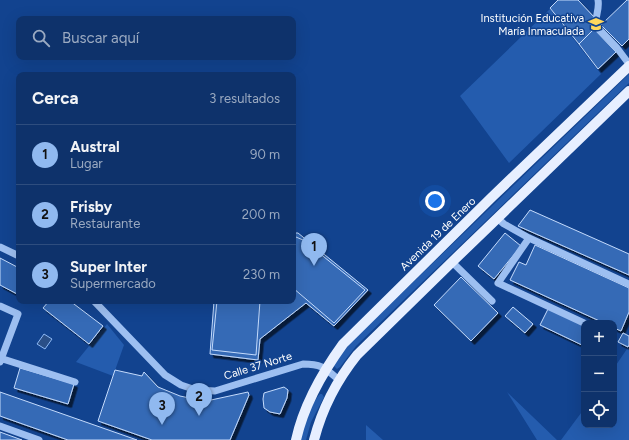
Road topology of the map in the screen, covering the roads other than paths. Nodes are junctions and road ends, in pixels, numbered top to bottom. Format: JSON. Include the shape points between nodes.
{"nodes":[{"id":1,"x":598,"y":0,"type":"edge"},
{"id":2,"x":629,"y":65,"type":"edge"},
{"id":3,"x":629,"y":91,"type":"edge"},
{"id":4,"x":497,"y":218,"type":"junction"},
{"id":5,"x":529,"y":238,"type":"junction"},
{"id":6,"x":0,"y":247,"type":"edge"},
{"id":7,"x":16,"y":255,"type":"edge"},
{"id":8,"x":452,"y":262,"type":"junction"},
{"id":9,"x":629,"y":284,"type":"edge"},
{"id":10,"x":492,"y":301,"type":"dead end"},
{"id":11,"x":97,"y":304,"type":"edge"},
{"id":12,"x":0,"y":306,"type":"edge"},
{"id":13,"x":581,"y":322,"type":"edge"},
{"id":14,"x":0,"y":359,"type":"edge"},
{"id":15,"x":326,"y":369,"type":"junction"},
{"id":16,"x":339,"y":380,"type":"junction"},
{"id":17,"x":75,"y":382,"type":"dead end"},
{"id":18,"x":0,"y":426,"type":"edge"},
{"id":19,"x":39,"y":440,"type":"edge"},
{"id":20,"x":296,"y":440,"type":"edge"},
{"id":21,"x":314,"y":440,"type":"edge"}],
"edges":[{"from":1,"to":2,"type":"street","via":[[596,26]]},
{"from":2,"to":15,"type":"main road","name":"Avenida 19 de Enero","via":[[343,344]]},
{"from":3,"to":4,"type":"main road"},
{"from":4,"to":5,"type":"street"},
{"from":4,"to":8,"type":"main road"},
{"from":5,"to":9,"type":"street"},
{"from":5,"to":13,"type":"street","via":[[498,283]]},
{"from":6,"to":7,"type":"street"},
{"from":8,"to":10,"type":"street"},
{"from":8,"to":16,"type":"main road","via":[[357,355]]},
{"from":11,"to":15,"type":"street","name":"Calle 37 Norte","via":[[165,375],[181,385],[196,390],[215,391],[303,364],[315,364]]},
{"from":12,"to":14,"type":"street","via":[[18,314]]},
{"from":14,"to":17,"type":"street"},
{"from":15,"to":16,"type":"street","name":"Calle 37 Norte"},
{"from":15,"to":20,"type":"main road","name":"Avenida 19 de Enero","via":[[309,399]]},
{"from":16,"to":21,"type":"main road","via":[[325,407]]},
{"from":18,"to":19,"type":"street"}]}
